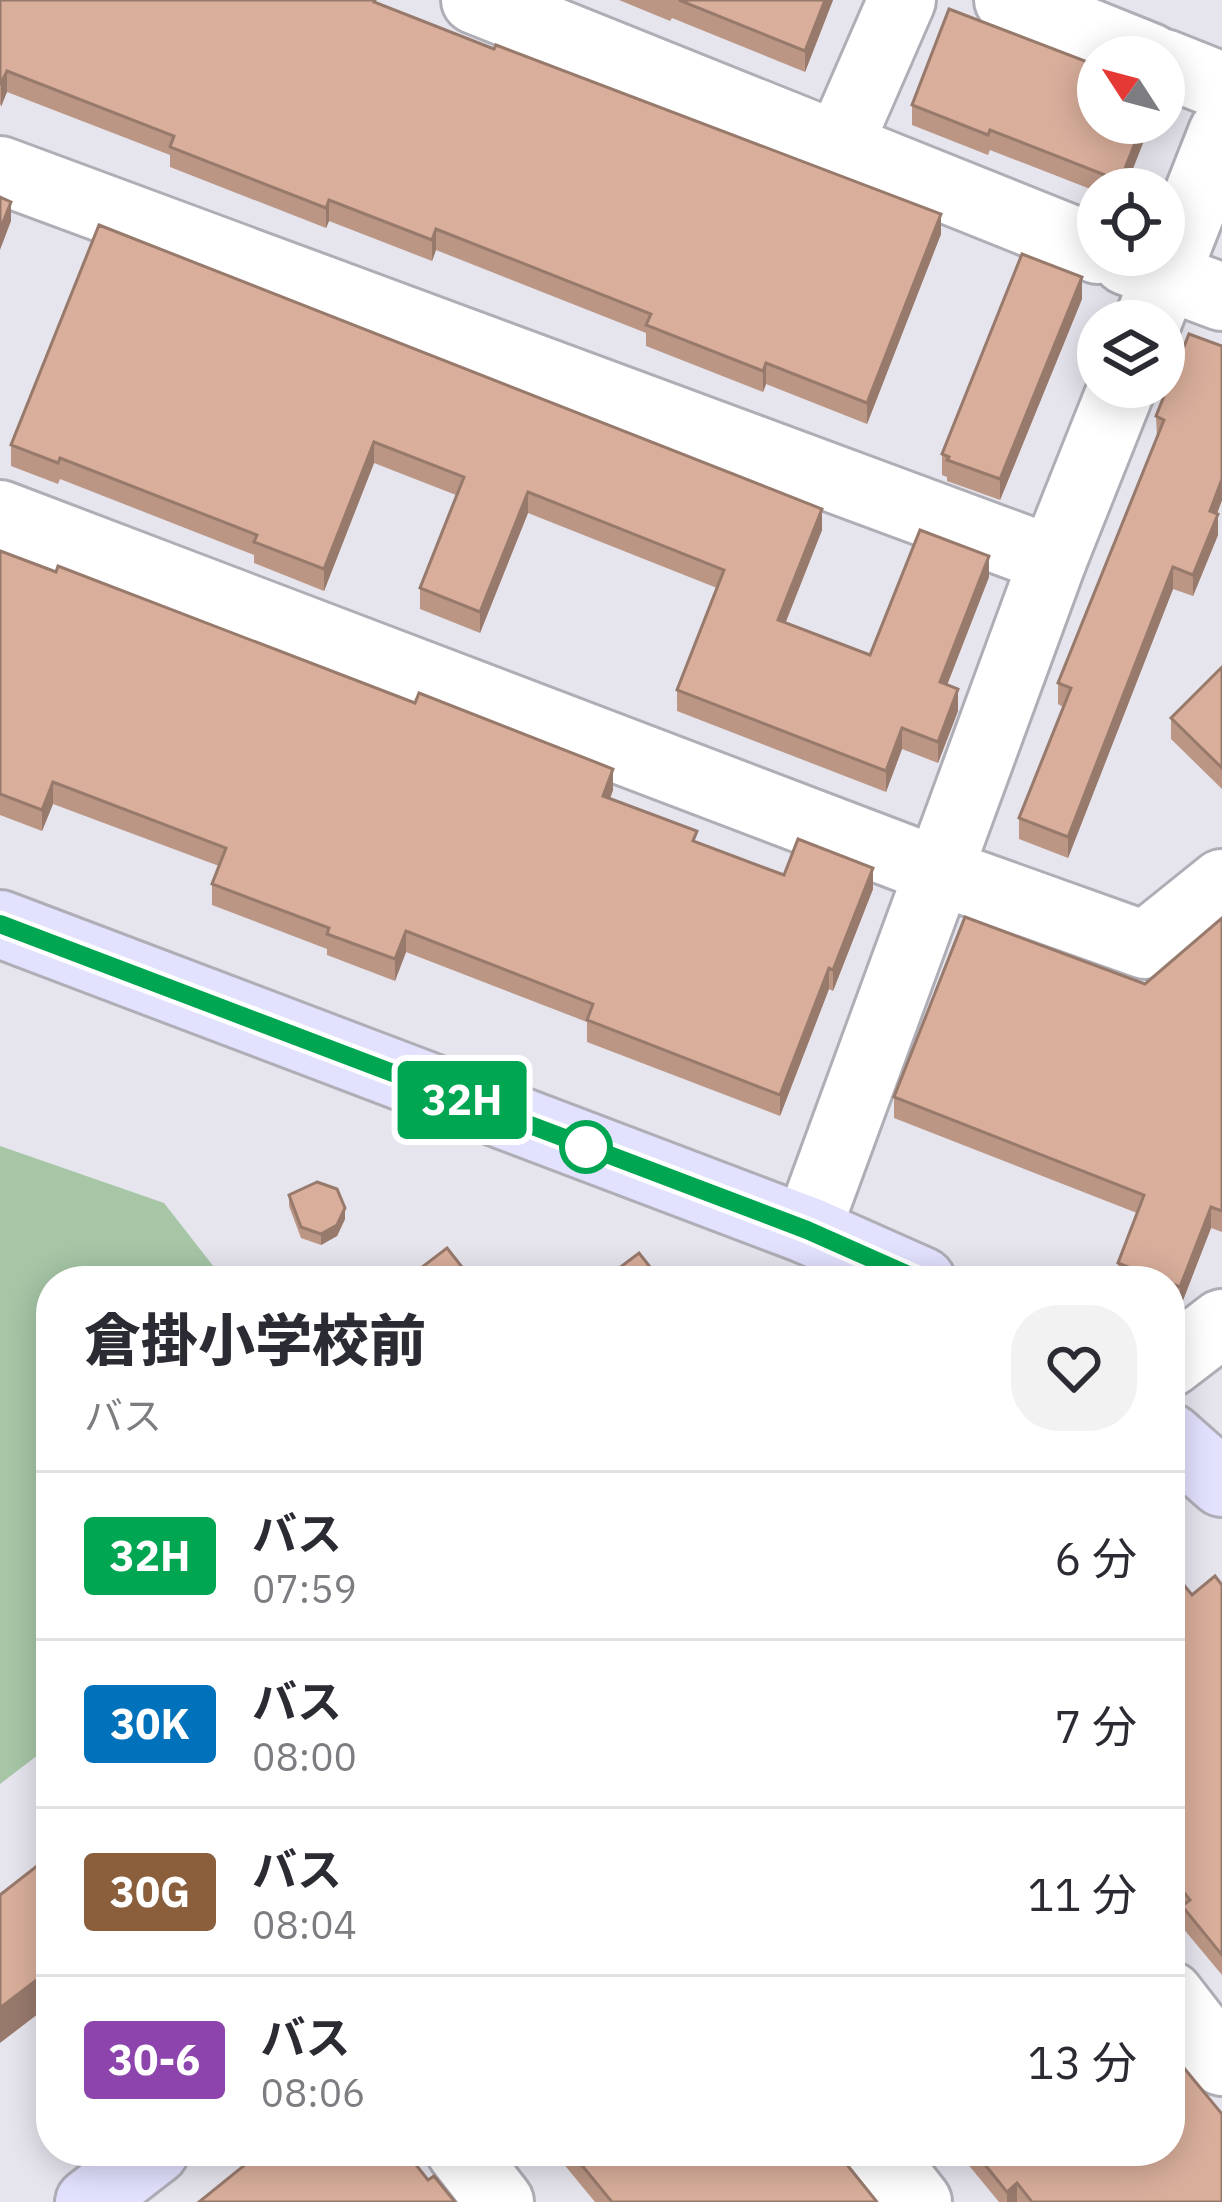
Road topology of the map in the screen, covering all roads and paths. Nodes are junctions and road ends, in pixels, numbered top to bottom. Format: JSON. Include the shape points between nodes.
{"nodes":[{"id":1,"x":475,"y":0,"type":"edge"},
{"id":2,"x":902,"y":0,"type":"edge"},
{"id":3,"x":1008,"y":0,"type":"edge"},
{"id":4,"x":1098,"y":36,"type":"edge"},
{"id":5,"x":1185,"y":71,"type":"edge"},
{"id":6,"x":1222,"y":86,"type":"edge"},
{"id":7,"x":1222,"y":133,"type":"edge"},
{"id":8,"x":838,"y":147,"type":"junction"},
{"id":9,"x":0,"y":170,"type":"edge"},
{"id":10,"x":1077,"y":242,"type":"edge"},
{"id":11,"x":1162,"y":287,"type":"edge"},
{"id":12,"x":1114,"y":408,"type":"edge"},
{"id":13,"x":0,"y":514,"type":"edge"},
{"id":14,"x":1053,"y":560,"type":"junction"},
{"id":15,"x":938,"y":871,"type":"junction"},
{"id":16,"x":1222,"y":883,"type":"edge"},
{"id":17,"x":0,"y":924,"type":"edge"},
{"id":18,"x":807,"y":1230,"type":"junction"},
{"id":19,"x":888,"y":1266,"type":"edge"},
{"id":20,"x":1222,"y":1323,"type":"edge"},
{"id":21,"x":1185,"y":1352,"type":"edge"},
{"id":22,"x":1185,"y":1450,"type":"edge"},
{"id":23,"x":1222,"y":1483,"type":"edge"},
{"id":24,"x":1185,"y":2014,"type":"edge"},
{"id":25,"x":1222,"y":2062,"type":"edge"},
{"id":26,"x":136,"y":2166,"type":"edge"},
{"id":27,"x":472,"y":2166,"type":"edge"},
{"id":28,"x":890,"y":2166,"type":"edge"},
{"id":29,"x":89,"y":2202,"type":"edge"},
{"id":30,"x":500,"y":2202,"type":"edge"},
{"id":31,"x":918,"y":2202,"type":"edge"}],
"edges":[{"from":1,"to":8,"type":"street"},
{"from":2,"to":8,"type":"street"},
{"from":3,"to":4,"type":"street"},
{"from":5,"to":6,"type":"street"},
{"from":7,"to":11,"type":"street"},
{"from":8,"to":10,"type":"street"},
{"from":9,"to":14,"type":"street"},
{"from":12,"to":14,"type":"street"},
{"from":13,"to":15,"type":"street"},
{"from":14,"to":15,"type":"street"},
{"from":15,"to":16,"type":"street","via":[[1145,945]]},
{"from":15,"to":18,"type":"street"},
{"from":17,"to":18,"type":"street"},
{"from":18,"to":19,"type":"street"},
{"from":20,"to":21,"type":"street"},
{"from":22,"to":23,"type":"street"},
{"from":24,"to":25,"type":"street"},
{"from":26,"to":29,"type":"street"},
{"from":27,"to":30,"type":"street"},
{"from":28,"to":31,"type":"street"}]}
